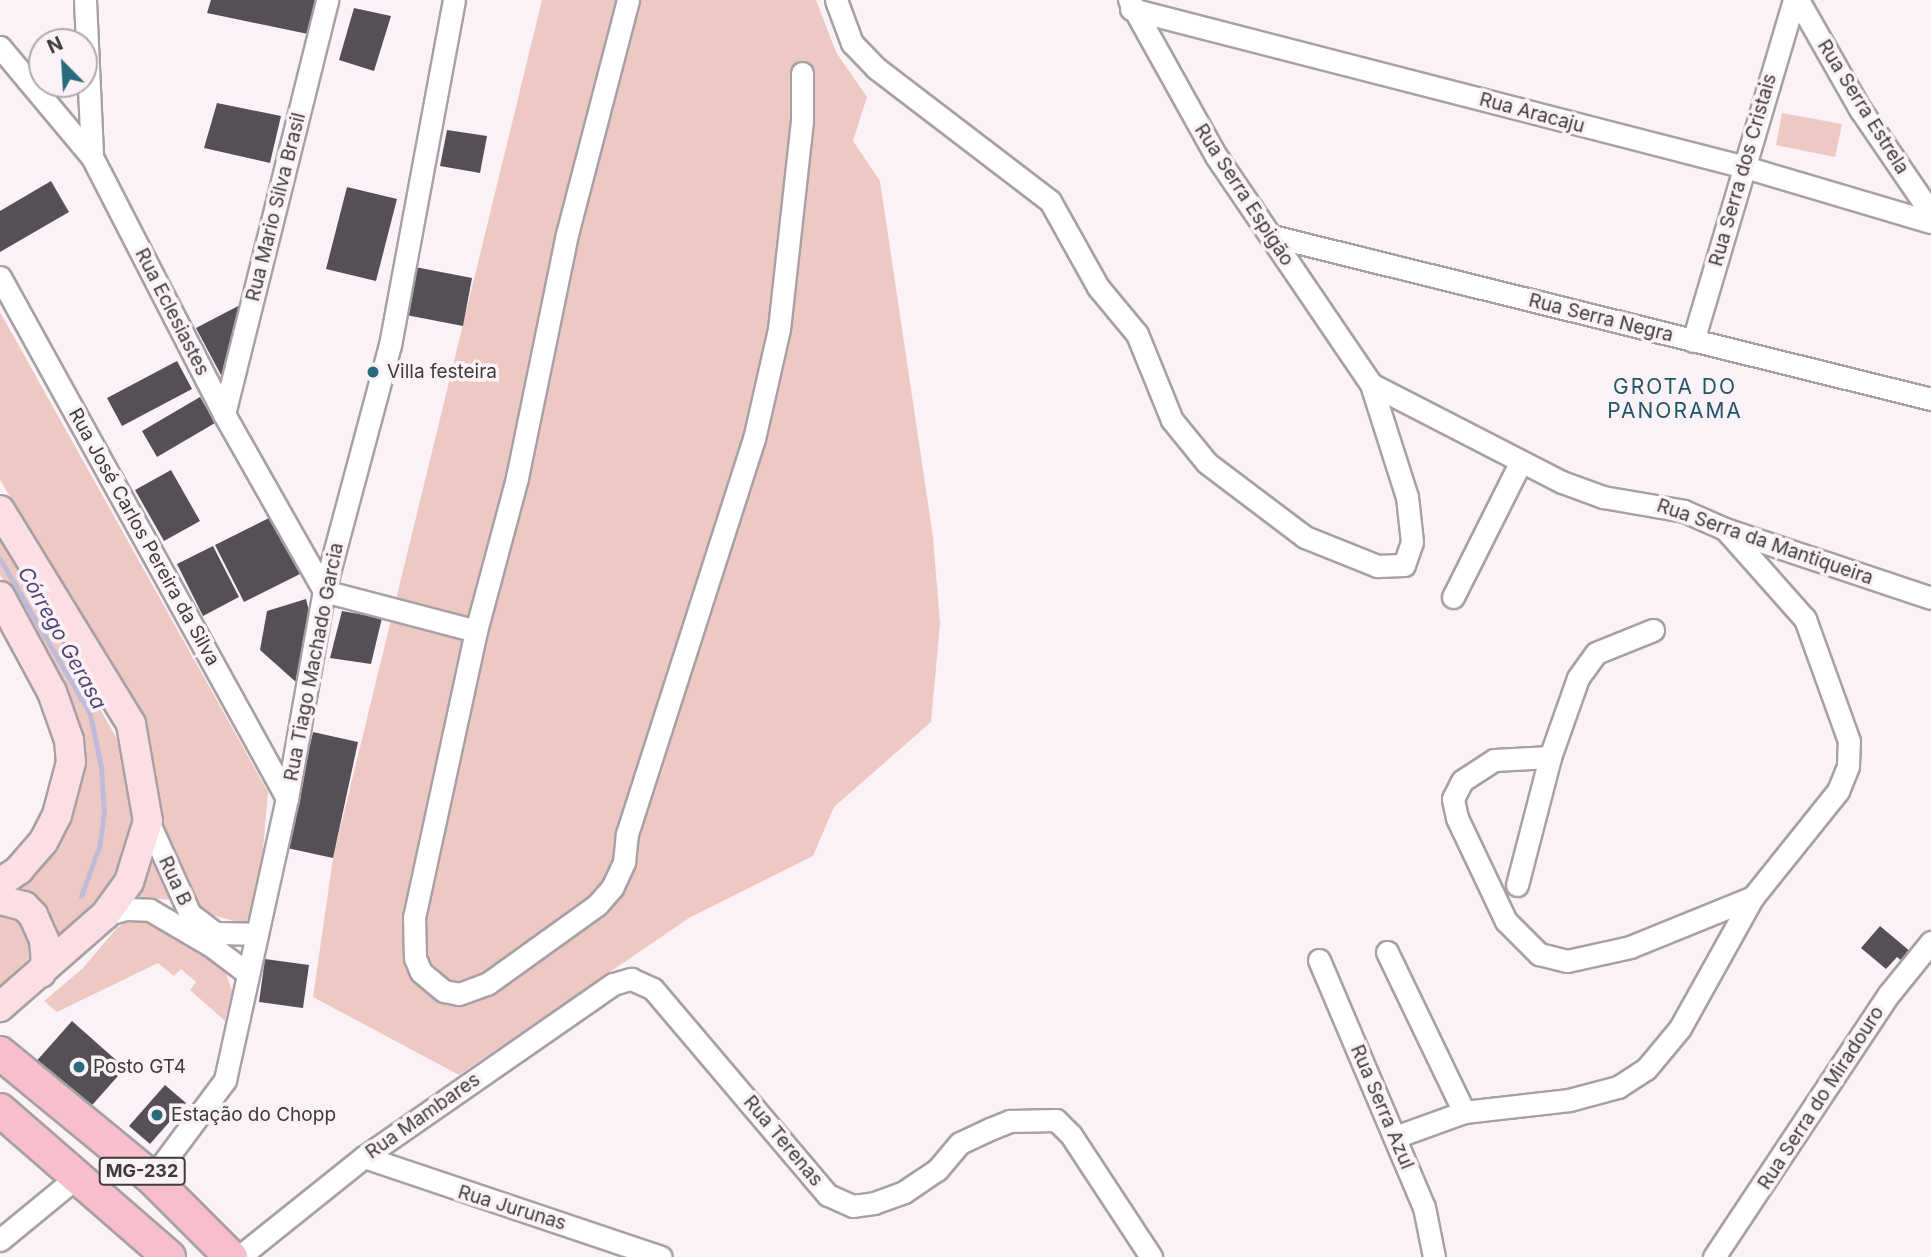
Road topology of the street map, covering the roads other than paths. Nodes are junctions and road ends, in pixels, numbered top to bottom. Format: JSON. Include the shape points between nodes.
{"nodes":[{"id":1,"x":85,"y":0,"type":"edge"},
{"id":2,"x":327,"y":0,"type":"edge"},
{"id":3,"x":454,"y":0,"type":"edge"},
{"id":4,"x":628,"y":0,"type":"edge"},
{"id":5,"x":836,"y":0,"type":"edge"},
{"id":6,"x":1796,"y":0,"type":"edge"},
{"id":7,"x":1130,"y":4,"type":"edge"},
{"id":8,"x":0,"y":47,"type":"edge"},
{"id":9,"x":802,"y":73,"type":"dead end"},
{"id":10,"x":92,"y":157,"type":"junction"},
{"id":11,"x":1745,"y":167,"type":"junction"},
{"id":12,"x":1931,"y":213,"type":"edge"},
{"id":13,"x":1931,"y":222,"type":"edge"},
{"id":14,"x":1272,"y":236,"type":"junction"},
{"id":15,"x":0,"y":277,"type":"edge"},
{"id":16,"x":1693,"y":341,"type":"junction"},
{"id":17,"x":1371,"y":384,"type":"junction"},
{"id":18,"x":1931,"y":399,"type":"edge"},
{"id":19,"x":224,"y":414,"type":"junction"},
{"id":20,"x":1520,"y":463,"type":"junction"},
{"id":21,"x":0,"y":510,"type":"edge"},
{"id":22,"x":1725,"y":529,"type":"junction"},
{"id":23,"x":324,"y":590,"type":"junction"},
{"id":24,"x":0,"y":596,"type":"edge"},
{"id":25,"x":1453,"y":597,"type":"dead end"},
{"id":26,"x":1931,"y":598,"type":"edge"},
{"id":27,"x":1653,"y":629,"type":"dead end"},
{"id":28,"x":476,"y":631,"type":"junction"},
{"id":29,"x":1549,"y":757,"type":"junction"},
{"id":30,"x":287,"y":798,"type":"junction"},
{"id":31,"x":148,"y":821,"type":"junction"},
{"id":32,"x":0,"y":883,"type":"edge"},
{"id":33,"x":1517,"y":885,"type":"dead end"},
{"id":34,"x":1753,"y":897,"type":"junction"},
{"id":35,"x":0,"y":900,"type":"edge"},
{"id":36,"x":105,"y":915,"type":"junction"},
{"id":37,"x":254,"y":934,"type":"junction"},
{"id":38,"x":1931,"y":942,"type":"edge"},
{"id":39,"x":1387,"y":952,"type":"dead end"},
{"id":40,"x":1319,"y":960,"type":"dead end"},
{"id":41,"x":41,"y":973,"type":"junction"},
{"id":42,"x":247,"y":974,"type":"junction"},
{"id":43,"x":613,"y":984,"type":"joint"},
{"id":44,"x":0,"y":1007,"type":"edge"},
{"id":45,"x":0,"y":1053,"type":"edge"},
{"id":46,"x":0,"y":1110,"type":"edge"},
{"id":47,"x":1464,"y":1112,"type":"junction"},
{"id":48,"x":1395,"y":1137,"type":"junction"},
{"id":49,"x":364,"y":1157,"type":"junction"},
{"id":50,"x":79,"y":1175,"type":"junction"},
{"id":51,"x":152,"y":1178,"type":"junction"},
{"id":52,"x":0,"y":1240,"type":"edge"},
{"id":53,"x":169,"y":1257,"type":"edge"},
{"id":54,"x":230,"y":1257,"type":"edge"},
{"id":55,"x":239,"y":1257,"type":"edge"},
{"id":56,"x":661,"y":1257,"type":"edge"},
{"id":57,"x":1151,"y":1257,"type":"edge"},
{"id":58,"x":1434,"y":1257,"type":"edge"},
{"id":59,"x":1714,"y":1257,"type":"edge"}],
"edges":[{"from":1,"to":10,"type":"street"},
{"from":2,"to":19,"type":"street","name":"Rua Mario Silva Brasil"},
{"from":3,"to":23,"type":"street","name":"Rua Tiago Machado Garcia","via":[[390,345]]},
{"from":4,"to":28,"type":"street","via":[[567,234],[517,478]]},
{"from":5,"to":17,"type":"street","via":[[852,43],[876,68],[1050,201],[1098,287],[1137,334],[1172,420],[1207,463],[1306,537],[1377,566],[1404,565],[1412,542],[1407,498]]},
{"from":6,"to":11,"type":"street","name":"Rua Serra dos Cristais"},
{"from":6,"to":12,"type":"street","name":"Rua Serra Estrela","via":[[1860,109]]},
{"from":7,"to":11,"type":"street","name":"Rua Aracaju"},
{"from":7,"to":14,"type":"street","name":"Rua Serra Espigão","via":[[1216,156]]},
{"from":8,"to":10,"type":"street","name":"Rua Eclesiastes"},
{"from":9,"to":28,"type":"street","via":[[798,164],[774,354],[754,439],[627,834],[624,862],[612,888],[597,905],[487,984],[459,994],[430,984],[421,972],[415,958],[414,917]]},
{"from":10,"to":19,"type":"street","name":"Rua Eclesiastes"},
{"from":11,"to":13,"type":"street","name":"Rua Aracaju"},
{"from":11,"to":16,"type":"street","name":"Rua Serra dos Cristais"},
{"from":14,"to":16,"type":"street","name":"Rua Serra Negra"},
{"from":14,"to":17,"type":"street","name":"Rua Serra Espigão"},
{"from":15,"to":30,"type":"street","name":"Rua José Carlos Pereira da Silva"},
{"from":16,"to":18,"type":"street","name":"Rua Serra Negra"},
{"from":17,"to":20,"type":"street","name":"Rua Serra da Mantiqueira"},
{"from":19,"to":23,"type":"street","name":"Rua Eclesiastes"},
{"from":20,"to":22,"type":"street","name":"Rua Serra da Mantiqueira","via":[[1604,497],[1684,511]]},
{"from":20,"to":25,"type":"street"},
{"from":21,"to":31,"type":"main road","via":[[131,724]]},
{"from":22,"to":26,"type":"street","name":"Rua Serra da Mantiqueira"},
{"from":22,"to":34,"type":"street","via":[[1805,619],[1849,741],[1848,766],[1838,791]]},
{"from":23,"to":28,"type":"street"},
{"from":23,"to":30,"type":"street","name":"Rua Tiago Machado Garcia"},
{"from":24,"to":32,"type":"main road","via":[[52,692],[69,740],[71,761],[57,815],[43,842],[19,870]]},
{"from":27,"to":29,"type":"street","via":[[1596,653],[1578,678]]},
{"from":29,"to":33,"type":"street"},
{"from":29,"to":34,"type":"street","via":[[1494,760],[1462,781],[1452,799],[1506,920],[1539,954],[1567,961],[1630,947]]},
{"from":30,"to":37,"type":"street","name":"Rua Tiago Machado Garcia"},
{"from":31,"to":36,"type":"main road","via":[[129,882]]},
{"from":31,"to":37,"type":"street","name":"Rua B","via":[[190,914],[215,933]]},
{"from":34,"to":47,"type":"street","via":[[1680,1028],[1646,1069],[1593,1097]]},
{"from":35,"to":41,"type":"main road","via":[[24,906],[33,915],[44,940],[46,961]]},
{"from":36,"to":41,"type":"main road"},
{"from":36,"to":42,"type":"street","name":"Rua B","via":[[127,909],[150,911],[210,945]]},
{"from":37,"to":42,"type":"street","name":"Rua Tiago Machado Garcia"},
{"from":38,"to":59,"type":"street","name":"Rua Serra do Miradouro","via":[[1889,994]]},
{"from":39,"to":47,"type":"street"},
{"from":40,"to":48,"type":"street","name":"Rua Serra Azul"},
{"from":41,"to":44,"type":"main road"},
{"from":42,"to":51,"type":"street","name":"Rua Tiago Machado Garcia","via":[[225,1080]]},
{"from":43,"to":49,"type":"street","name":"Rua Mambares"},
{"from":43,"to":57,"type":"street","name":"Rua Terenas","via":[[631,979],[653,989],[828,1195],[853,1206],[874,1203],[904,1192],[937,1170],[960,1143],[990,1129],[1010,1121],[1056,1120],[1071,1135]]},
{"from":45,"to":51,"type":"main road","number":"MG-232"},
{"from":46,"to":50,"type":"main road","number":"MG-232"},
{"from":47,"to":48,"type":"street"},
{"from":48,"to":58,"type":"street","name":"Rua Serra Azul","via":[[1424,1207]]},
{"from":49,"to":55,"type":"street","name":"Rua Mambares"},
{"from":49,"to":56,"type":"street","name":"Rua Jurunas"},
{"from":50,"to":52,"type":"street"},
{"from":50,"to":53,"type":"main road","number":"MG-232"},
{"from":51,"to":54,"type":"main road","number":"MG-232"}]}
